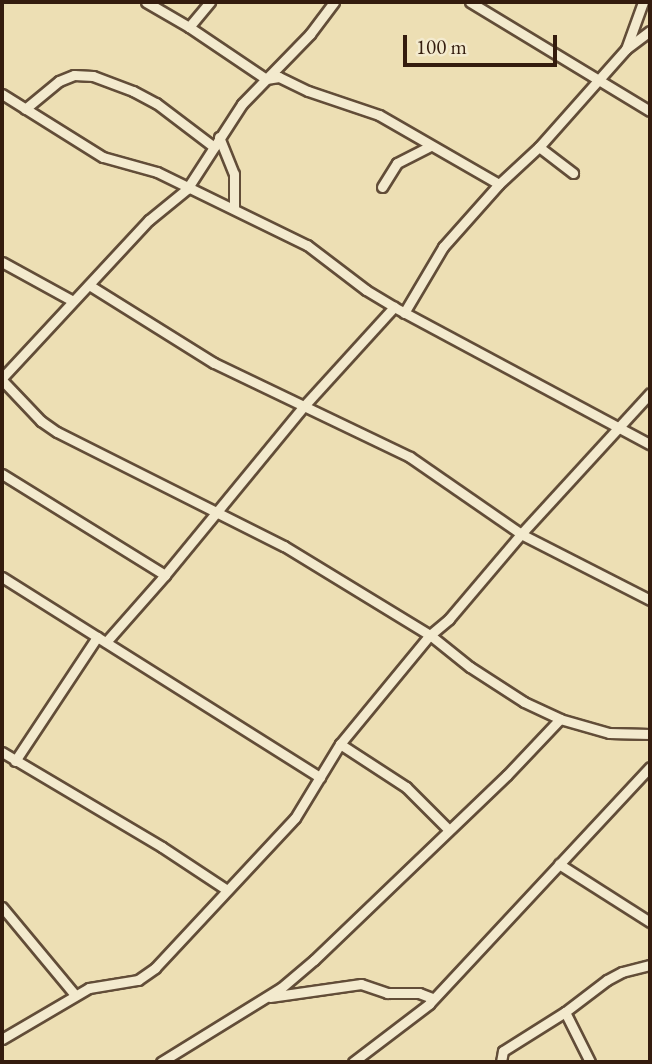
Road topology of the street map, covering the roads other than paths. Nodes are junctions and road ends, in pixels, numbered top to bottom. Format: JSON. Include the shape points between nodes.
{"nodes":[{"id":1,"x":146,"y":2,"type":"edge"},
{"id":2,"x":210,"y":2,"type":"edge"},
{"id":3,"x":334,"y":2,"type":"edge"},
{"id":4,"x":470,"y":2,"type":"edge"},
{"id":5,"x":643,"y":2,"type":"edge"},
{"id":6,"x":189,"y":27,"type":"junction"},
{"id":7,"x":650,"y":31,"type":"edge"},
{"id":8,"x":626,"y":49,"type":"junction"},
{"id":9,"x":266,"y":79,"type":"junction"},
{"id":10,"x":597,"y":81,"type":"junction"},
{"id":11,"x":2,"y":94,"type":"edge"},
{"id":12,"x":26,"y":109,"type":"junction"},
{"id":13,"x":650,"y":111,"type":"edge"},
{"id":14,"x":219,"y":137,"type":"junction"},
{"id":15,"x":431,"y":146,"type":"junction"},
{"id":16,"x":214,"y":147,"type":"junction"},
{"id":17,"x":539,"y":147,"type":"junction"},
{"id":18,"x":573,"y":173,"type":"dead end"},
{"id":19,"x":499,"y":184,"type":"junction"},
{"id":20,"x":382,"y":187,"type":"dead end"},
{"id":21,"x":187,"y":189,"type":"junction"},
{"id":22,"x":234,"y":207,"type":"junction"},
{"id":23,"x":2,"y":262,"type":"edge"},
{"id":24,"x":89,"y":285,"type":"junction"},
{"id":25,"x":73,"y":301,"type":"junction"},
{"id":26,"x":394,"y":307,"type":"junction"},
{"id":27,"x":404,"y":313,"type":"junction"},
{"id":28,"x":2,"y":379,"type":"edge"},
{"id":29,"x":650,"y":393,"type":"edge"},
{"id":30,"x":304,"y":405,"type":"junction"},
{"id":31,"x":620,"y":426,"type":"junction"},
{"id":32,"x":650,"y":444,"type":"edge"},
{"id":33,"x":2,"y":474,"type":"edge"},
{"id":34,"x":217,"y":510,"type":"junction"},
{"id":35,"x":521,"y":534,"type":"junction"},
{"id":36,"x":165,"y":575,"type":"junction"},
{"id":37,"x":2,"y":577,"type":"edge"},
{"id":38,"x":650,"y":600,"type":"edge"},
{"id":39,"x":430,"y":635,"type":"junction"},
{"id":40,"x":102,"y":639,"type":"junction"},
{"id":41,"x":560,"y":719,"type":"junction"},
{"id":42,"x":650,"y":734,"type":"edge"},
{"id":43,"x":340,"y":744,"type":"junction"},
{"id":44,"x":2,"y":752,"type":"edge"},
{"id":45,"x":15,"y":761,"type":"junction"},
{"id":46,"x":650,"y":768,"type":"edge"},
{"id":47,"x":320,"y":777,"type":"junction"},
{"id":48,"x":449,"y":829,"type":"junction"},
{"id":49,"x":559,"y":864,"type":"junction"},
{"id":50,"x":227,"y":890,"type":"junction"},
{"id":51,"x":2,"y":907,"type":"edge"},
{"id":52,"x":650,"y":922,"type":"edge"},
{"id":53,"x":650,"y":965,"type":"edge"},
{"id":54,"x":75,"y":995,"type":"junction"},
{"id":55,"x":265,"y":998,"type":"junction"},
{"id":56,"x":432,"y":998,"type":"junction"},
{"id":57,"x":565,"y":1012,"type":"junction"},
{"id":58,"x":2,"y":1039,"type":"edge"},
{"id":59,"x":161,"y":1062,"type":"edge"},
{"id":60,"x":354,"y":1062,"type":"edge"},
{"id":61,"x":501,"y":1062,"type":"edge"},
{"id":62,"x":590,"y":1062,"type":"edge"}],
"edges":[{"from":1,"to":6,"type":"street"},
{"from":2,"to":6,"type":"street"},
{"from":3,"to":9,"type":"street"},
{"from":4,"to":10,"type":"street"},
{"from":5,"to":8,"type":"street"},
{"from":6,"to":9,"type":"street"},
{"from":7,"to":8,"type":"street"},
{"from":8,"to":10,"type":"street"},
{"from":9,"to":14,"type":"street"},
{"from":9,"to":15,"type":"street","via":[[279,77],[332,100],[356,105]]},
{"from":10,"to":13,"type":"street"},
{"from":10,"to":17,"type":"street"},
{"from":11,"to":12,"type":"street"},
{"from":12,"to":16,"type":"street","via":[[59,81],[74,75],[93,76],[156,103]]},
{"from":12,"to":21,"type":"street","via":[[103,157],[157,172]]},
{"from":14,"to":16,"type":"street"},
{"from":14,"to":22,"type":"street","via":[[233,174]]},
{"from":15,"to":19,"type":"street"},
{"from":15,"to":20,"type":"street","via":[[397,163]]},
{"from":16,"to":21,"type":"street"},
{"from":17,"to":18,"type":"street"},
{"from":17,"to":19,"type":"street"},
{"from":19,"to":27,"type":"street","via":[[443,247]]},
{"from":21,"to":22,"type":"street"},
{"from":21,"to":24,"type":"street","via":[[149,220]]},
{"from":22,"to":26,"type":"street","via":[[307,245]]},
{"from":23,"to":25,"type":"street"},
{"from":24,"to":25,"type":"street"},
{"from":24,"to":30,"type":"street","via":[[214,363]]},
{"from":25,"to":28,"type":"street"},
{"from":26,"to":27,"type":"street"},
{"from":26,"to":30,"type":"street"},
{"from":27,"to":31,"type":"street"},
{"from":28,"to":34,"type":"street","via":[[57,432]]},
{"from":29,"to":31,"type":"street"},
{"from":30,"to":34,"type":"street"},
{"from":30,"to":35,"type":"street","via":[[432,469]]},
{"from":31,"to":32,"type":"street"},
{"from":31,"to":35,"type":"street"},
{"from":33,"to":36,"type":"street"},
{"from":34,"to":36,"type":"street"},
{"from":34,"to":39,"type":"street"},
{"from":35,"to":38,"type":"street"},
{"from":35,"to":39,"type":"street"},
{"from":36,"to":40,"type":"street"},
{"from":37,"to":40,"type":"street"},
{"from":39,"to":41,"type":"street","via":[[524,702]]},
{"from":39,"to":43,"type":"street"},
{"from":40,"to":45,"type":"street"},
{"from":40,"to":47,"type":"street"},
{"from":41,"to":42,"type":"street","via":[[609,733]]},
{"from":41,"to":48,"type":"street"},
{"from":43,"to":47,"type":"street"},
{"from":43,"to":48,"type":"street","via":[[406,787]]},
{"from":44,"to":45,"type":"street"},
{"from":45,"to":50,"type":"street","via":[[139,832]]},
{"from":46,"to":49,"type":"street"},
{"from":47,"to":50,"type":"street","via":[[295,818]]},
{"from":48,"to":55,"type":"street","via":[[341,936]]},
{"from":49,"to":52,"type":"street"},
{"from":49,"to":56,"type":"street"},
{"from":50,"to":54,"type":"street","via":[[155,968],[138,980],[99,985]]},
{"from":51,"to":54,"type":"street"},
{"from":53,"to":57,"type":"street","via":[[607,980]]},
{"from":54,"to":58,"type":"street"},
{"from":55,"to":56,"type":"street","via":[[361,984],[387,993],[419,993]]},
{"from":55,"to":59,"type":"street"},
{"from":56,"to":60,"type":"street"},
{"from":57,"to":61,"type":"street","via":[[503,1051]]},
{"from":57,"to":62,"type":"street"}]}
